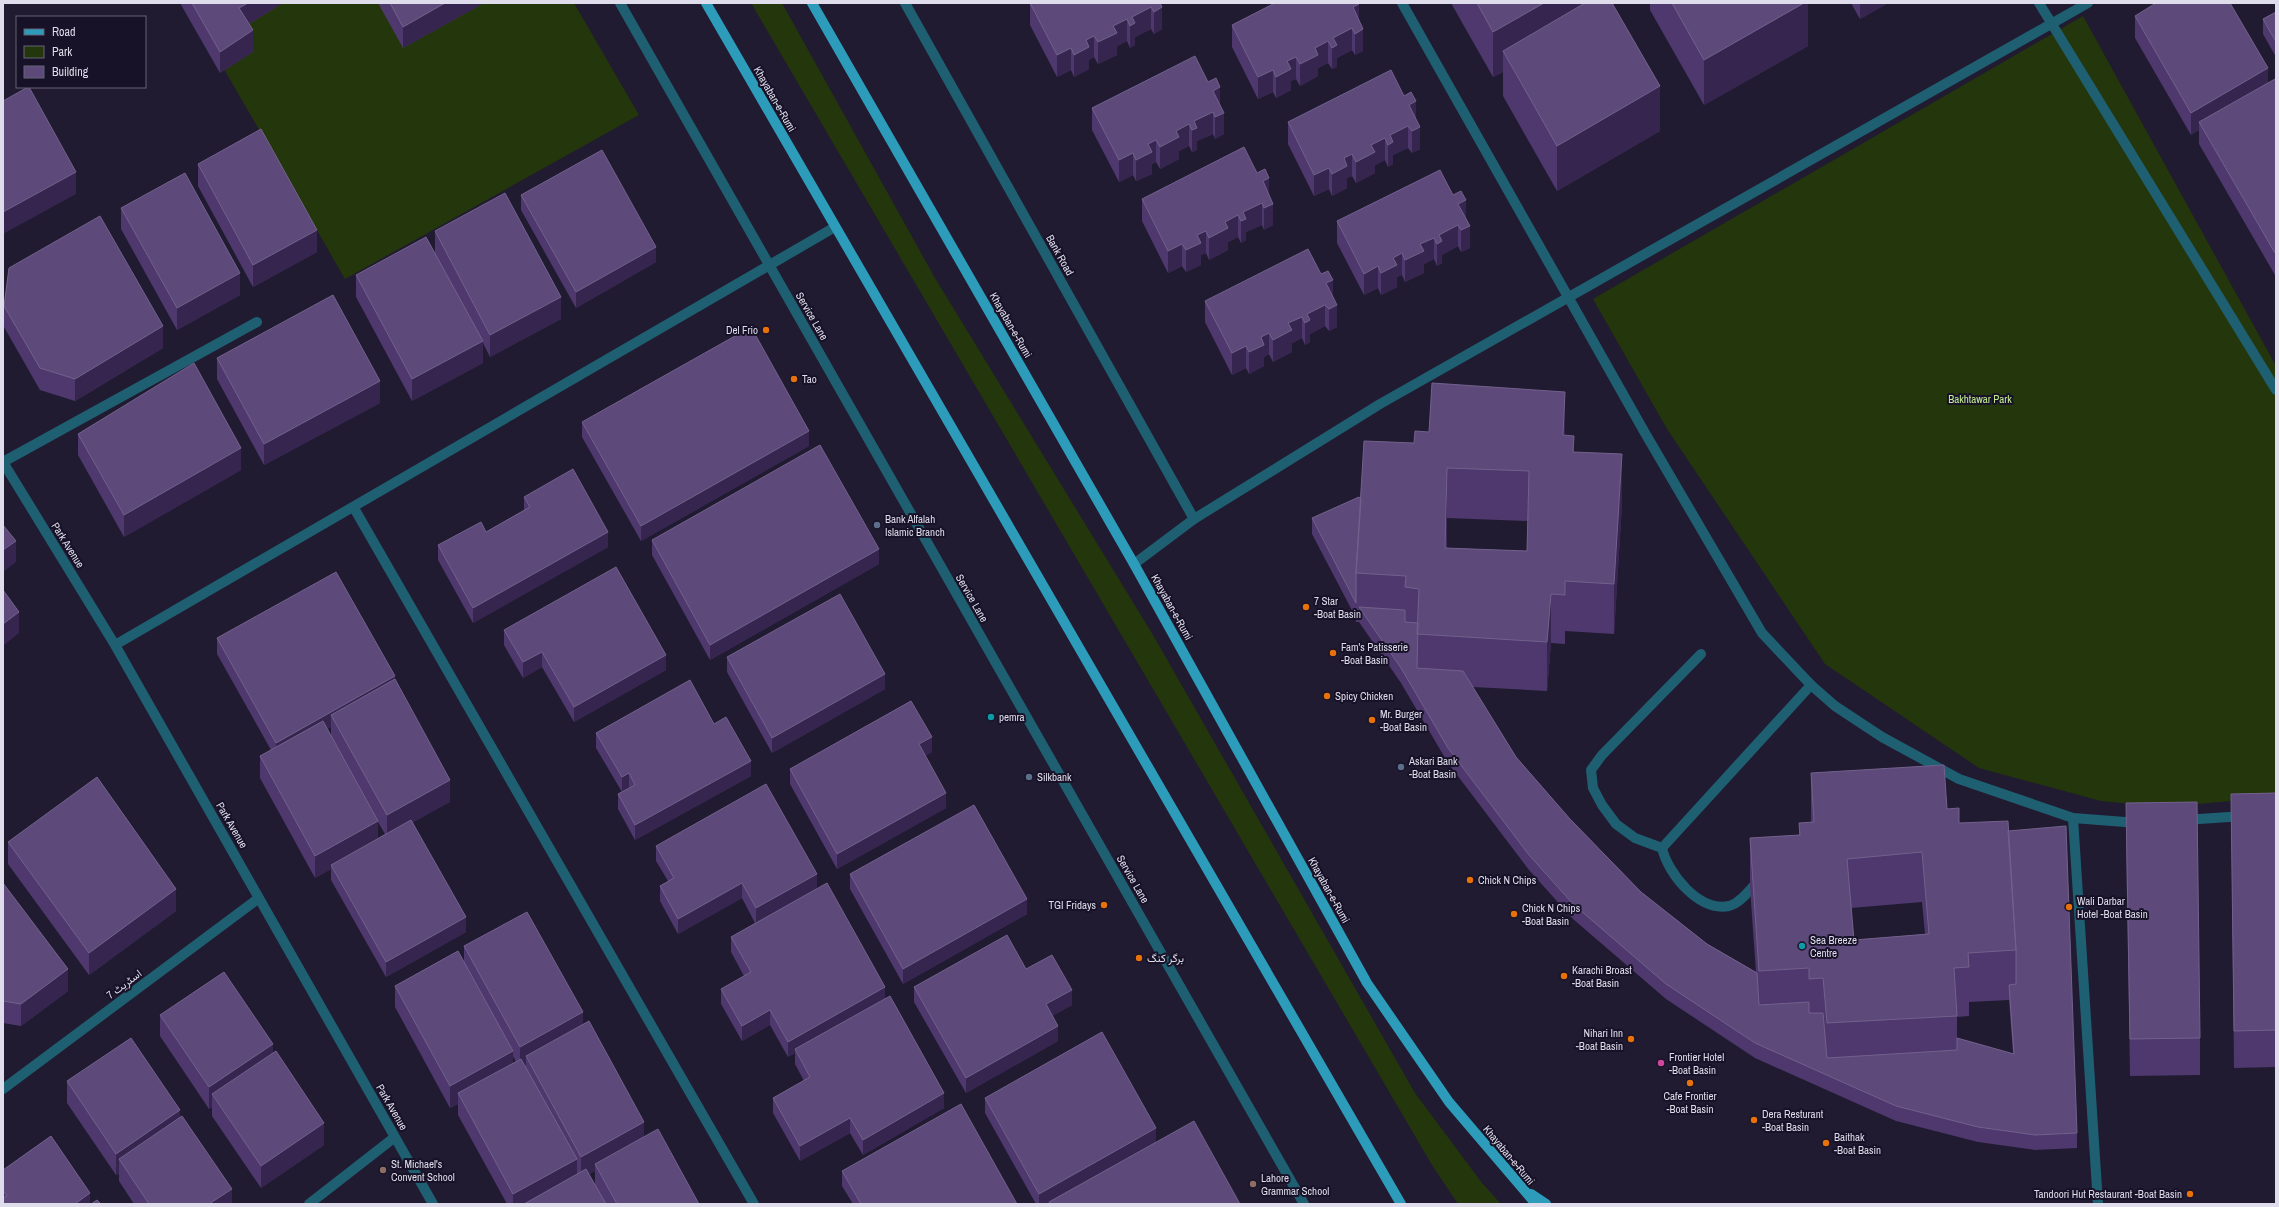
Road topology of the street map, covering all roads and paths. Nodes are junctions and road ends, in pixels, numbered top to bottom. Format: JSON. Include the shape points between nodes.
{"nodes":[{"id":1,"x":620,"y":3,"type":"edge"},
{"id":2,"x":706,"y":3,"type":"edge"},
{"id":3,"x":812,"y":3,"type":"edge"},
{"id":4,"x":905,"y":3,"type":"edge"},
{"id":5,"x":1402,"y":3,"type":"edge"},
{"id":6,"x":2039,"y":3,"type":"edge"},
{"id":7,"x":2088,"y":3,"type":"edge"},
{"id":8,"x":2052,"y":24,"type":"junction"},
{"id":9,"x":835,"y":227,"type":"junction"},
{"id":10,"x":769,"y":265,"type":"junction"},
{"id":11,"x":1568,"y":297,"type":"junction"},
{"id":12,"x":257,"y":322,"type":"dead end"},
{"id":13,"x":2276,"y":390,"type":"edge"},
{"id":14,"x":3,"y":462,"type":"edge"},
{"id":15,"x":354,"y":508,"type":"junction"},
{"id":16,"x":1194,"y":519,"type":"junction"},
{"id":17,"x":1134,"y":564,"type":"junction"},
{"id":18,"x":115,"y":645,"type":"junction"},
{"id":19,"x":1701,"y":654,"type":"dead end"},
{"id":20,"x":1811,"y":685,"type":"junction"},
{"id":21,"x":2252,"y":816,"type":"edge"},
{"id":22,"x":2073,"y":818,"type":"junction"},
{"id":23,"x":2173,"y":821,"type":"edge"},
{"id":24,"x":2149,"y":823,"type":"edge"},
{"id":25,"x":1662,"y":848,"type":"junction"},
{"id":26,"x":1767,"y":871,"type":"edge"},
{"id":27,"x":259,"y":898,"type":"junction"},
{"id":28,"x":3,"y":1089,"type":"edge"},
{"id":29,"x":395,"y":1137,"type":"junction"},
{"id":30,"x":1521,"y":1188,"type":"junction"},
{"id":31,"x":308,"y":1204,"type":"edge"},
{"id":32,"x":433,"y":1204,"type":"edge"},
{"id":33,"x":754,"y":1204,"type":"edge"},
{"id":34,"x":1304,"y":1204,"type":"edge"},
{"id":35,"x":1401,"y":1204,"type":"edge"},
{"id":36,"x":1536,"y":1204,"type":"edge"},
{"id":37,"x":1546,"y":1204,"type":"edge"},
{"id":38,"x":2098,"y":1204,"type":"edge"}],
"edges":[{"from":1,"to":10,"type":"street","name":"Service Lane"},
{"from":2,"to":9,"type":"main road","name":"Khayaban-e-Rumi"},
{"from":3,"to":17,"type":"main road","name":"Khayaban-e-Rumi"},
{"from":4,"to":16,"type":"street","name":"Bank Road"},
{"from":5,"to":11,"type":"street"},
{"from":6,"to":8,"type":"street"},
{"from":7,"to":8,"type":"street"},
{"from":8,"to":11,"type":"street"},
{"from":8,"to":13,"type":"street"},
{"from":9,"to":10,"type":"street"},
{"from":9,"to":35,"type":"main road","name":"Khayaban-e-Rumi"},
{"from":10,"to":15,"type":"street"},
{"from":10,"to":34,"type":"street","name":"Service Lane"},
{"from":11,"to":16,"type":"street","via":[[1380,404]]},
{"from":11,"to":20,"type":"street","via":[[1762,633]]},
{"from":12,"to":14,"type":"street"},
{"from":14,"to":18,"type":"street","name":"Park Avenue"},
{"from":15,"to":18,"type":"street"},
{"from":15,"to":33,"type":"street"},
{"from":16,"to":17,"type":"street"},
{"from":17,"to":30,"type":"main road","name":"Khayaban-e-Rumi","via":[[1367,983],[1449,1102]]},
{"from":18,"to":27,"type":"street","name":"Park Avenue"},
{"from":19,"to":25,"type":"street","via":[[1602,755],[1591,770],[1593,788],[1616,824],[1635,838]]},
{"from":20,"to":22,"type":"street","via":[[1835,706],[1882,737],[1959,779]]},
{"from":20,"to":25,"type":"street"},
{"from":21,"to":23,"type":"street"},
{"from":22,"to":24,"type":"street"},
{"from":22,"to":38,"type":"street"},
{"from":25,"to":26,"type":"street","via":[[1665,861],[1677,880],[1700,900],[1714,905],[1730,906],[1741,900]]},
{"from":27,"to":28,"type":"street","name":"اسٹریٹ 7"},
{"from":27,"to":29,"type":"street","name":"Park Avenue"},
{"from":29,"to":31,"type":"street"},
{"from":29,"to":32,"type":"street","name":"Park Avenue"},
{"from":30,"to":36,"type":"main road","name":"Khayaban-e-Rumi"},
{"from":30,"to":37,"type":"main road"}]}
